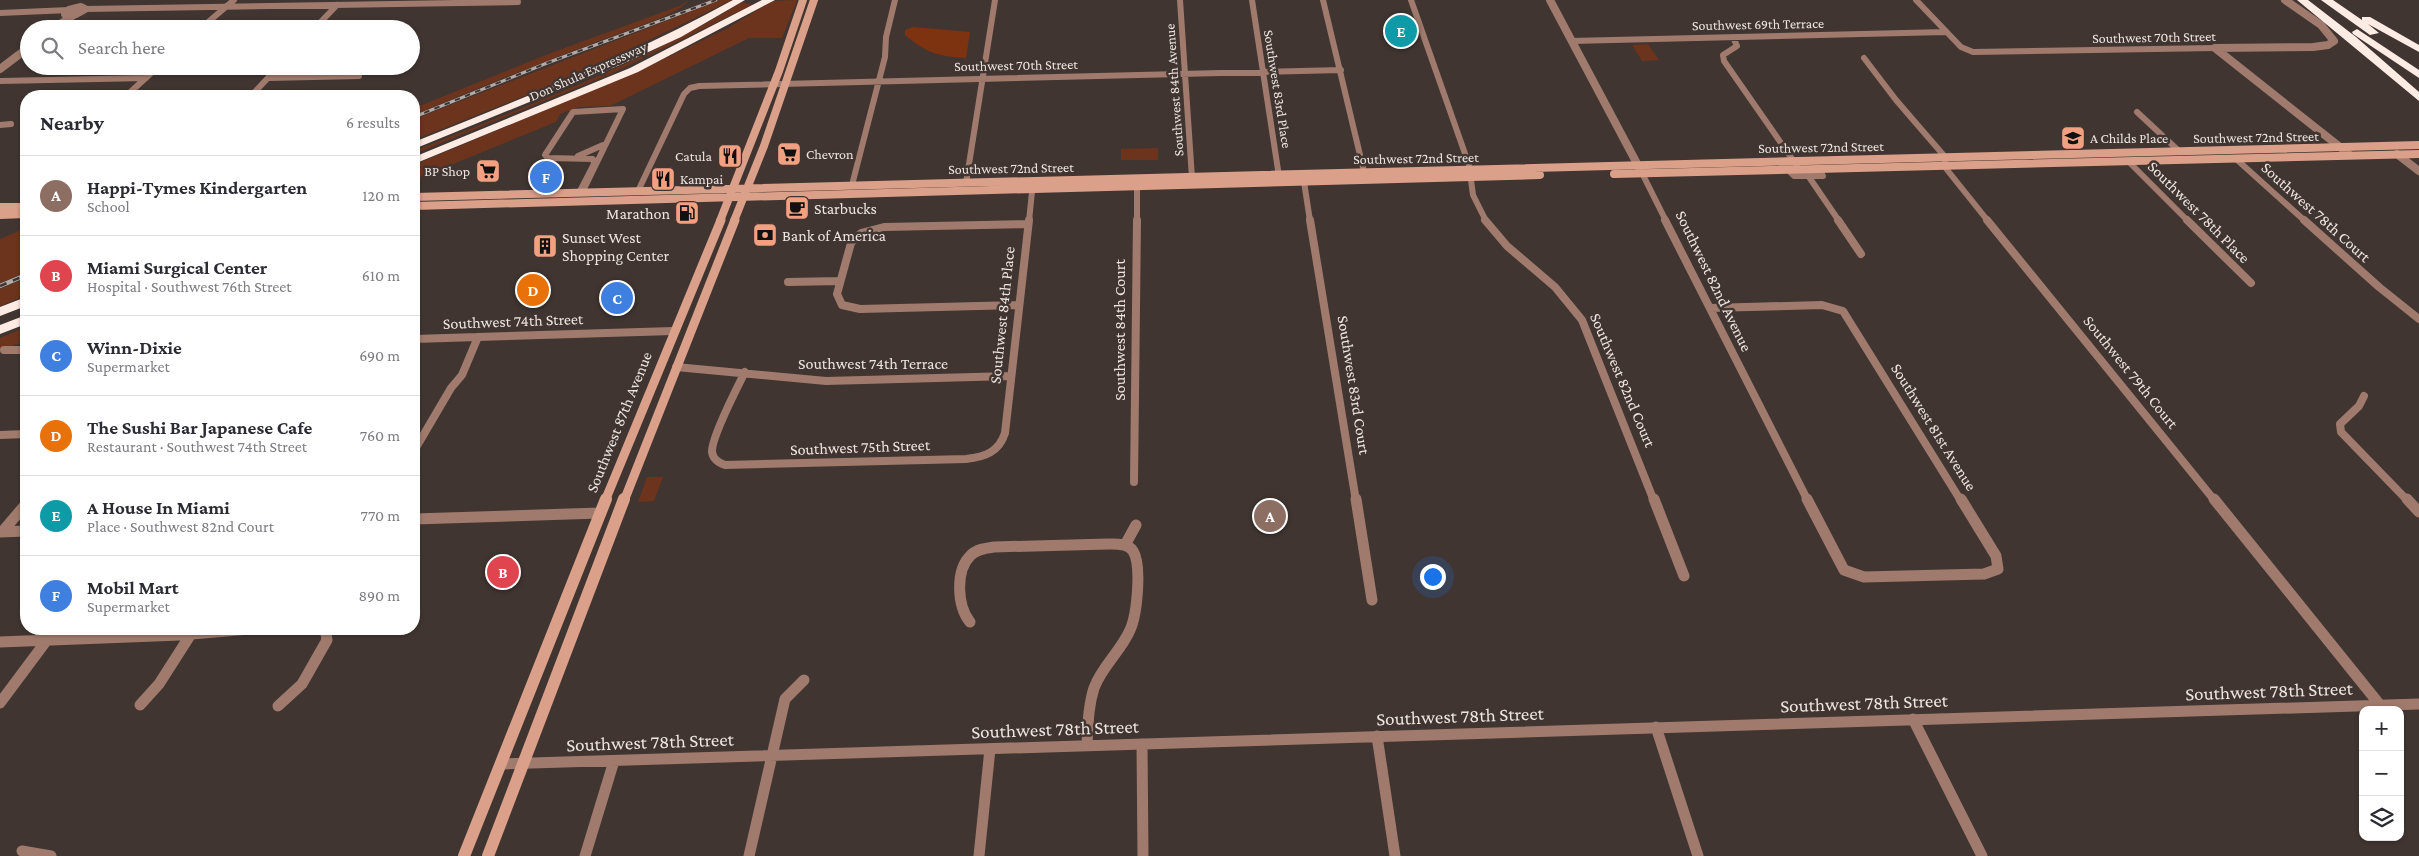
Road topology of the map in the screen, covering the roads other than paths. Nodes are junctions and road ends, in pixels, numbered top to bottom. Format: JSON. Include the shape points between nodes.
{"nodes":[{"id":1,"x":163,"y":0,"type":"edge"},
{"id":2,"x":234,"y":0,"type":"edge"},
{"id":3,"x":740,"y":0,"type":"edge"},
{"id":4,"x":770,"y":0,"type":"edge"},
{"id":5,"x":803,"y":0,"type":"edge"},
{"id":6,"x":814,"y":0,"type":"edge"},
{"id":7,"x":895,"y":0,"type":"edge"},
{"id":8,"x":995,"y":0,"type":"edge"},
{"id":9,"x":1180,"y":0,"type":"edge"},
{"id":10,"x":1252,"y":0,"type":"edge"},
{"id":11,"x":1323,"y":0,"type":"edge"},
{"id":12,"x":1411,"y":0,"type":"edge"},
{"id":13,"x":1550,"y":0,"type":"edge"},
{"id":14,"x":1916,"y":0,"type":"edge"},
{"id":15,"x":2285,"y":0,"type":"edge"},
{"id":16,"x":2302,"y":0,"type":"edge"},
{"id":17,"x":2310,"y":0,"type":"edge"},
{"id":18,"x":2326,"y":0,"type":"edge"},
{"id":19,"x":2336,"y":0,"type":"edge"},
{"id":20,"x":518,"y":2,"type":"dead end"},
{"id":21,"x":337,"y":5,"type":"junction"},
{"id":22,"x":225,"y":7,"type":"junction"},
{"id":23,"x":152,"y":9,"type":"junction"},
{"id":24,"x":75,"y":11,"type":"junction"},
{"id":25,"x":0,"y":13,"type":"edge"},
{"id":26,"x":63,"y":20,"type":"edge"},
{"id":27,"x":210,"y":20,"type":"edge"},
{"id":28,"x":323,"y":20,"type":"edge"},
{"id":29,"x":1946,"y":32,"type":"junction"},
{"id":30,"x":801,"y":34,"type":"junction"},
{"id":31,"x":1733,"y":37,"type":"junction"},
{"id":32,"x":788,"y":40,"type":"junction"},
{"id":33,"x":1571,"y":41,"type":"junction"},
{"id":34,"x":1959,"y":44,"type":"joint"},
{"id":35,"x":2215,"y":48,"type":"junction"},
{"id":36,"x":2158,"y":49,"type":"joint"},
{"id":37,"x":2419,"y":49,"type":"edge"},
{"id":38,"x":20,"y":54,"type":"edge"},
{"id":39,"x":1864,"y":58,"type":"dead end"},
{"id":40,"x":2419,"y":63,"type":"edge"},
{"id":41,"x":0,"y":70,"type":"edge"},
{"id":42,"x":1341,"y":70,"type":"junction"},
{"id":43,"x":1263,"y":72,"type":"junction"},
{"id":44,"x":1184,"y":73,"type":"junction"},
{"id":45,"x":149,"y":75,"type":"edge"},
{"id":46,"x":271,"y":75,"type":"edge"},
{"id":47,"x":2419,"y":75,"type":"edge"},
{"id":48,"x":359,"y":76,"type":"dead end"},
{"id":49,"x":146,"y":78,"type":"junction"},
{"id":50,"x":268,"y":78,"type":"junction"},
{"id":51,"x":983,"y":78,"type":"junction"},
{"id":52,"x":0,"y":81,"type":"edge"},
{"id":53,"x":879,"y":81,"type":"junction"},
{"id":54,"x":787,"y":83,"type":"junction"},
{"id":55,"x":774,"y":84,"type":"junction"},
{"id":56,"x":133,"y":90,"type":"edge"},
{"id":57,"x":257,"y":90,"type":"edge"},
{"id":58,"x":2419,"y":98,"type":"edge"},
{"id":59,"x":2137,"y":112,"type":"dead end"},
{"id":60,"x":11,"y":124,"type":"dead end"},
{"id":61,"x":0,"y":125,"type":"edge"},
{"id":62,"x":420,"y":144,"type":"edge"},
{"id":63,"x":604,"y":145,"type":"junction"},
{"id":64,"x":2419,"y":145,"type":"edge"},
{"id":65,"x":2387,"y":146,"type":"junction"},
{"id":66,"x":2341,"y":148,"type":"junction"},
{"id":67,"x":2227,"y":151,"type":"junction"},
{"id":68,"x":2180,"y":152,"type":"junction"},
{"id":69,"x":2397,"y":154,"type":"junction"},
{"id":70,"x":2419,"y":154,"type":"edge"},
{"id":71,"x":2350,"y":155,"type":"junction"},
{"id":72,"x":576,"y":157,"type":"junction"},
{"id":73,"x":2235,"y":158,"type":"junction"},
{"id":74,"x":420,"y":159,"type":"edge"},
{"id":75,"x":2128,"y":160,"type":"junction"},
{"id":76,"x":1794,"y":162,"type":"junction"},
{"id":77,"x":1945,"y":162,"type":"junction"},
{"id":78,"x":1819,"y":168,"type":"junction"},
{"id":79,"x":1640,"y":169,"type":"junction"},
{"id":80,"x":1788,"y":169,"type":"junction"},
{"id":81,"x":1800,"y":169,"type":"junction"},
{"id":82,"x":2419,"y":171,"type":"edge"},
{"id":83,"x":1470,"y":174,"type":"junction"},
{"id":84,"x":1366,"y":177,"type":"junction"},
{"id":85,"x":1809,"y":177,"type":"junction"},
{"id":86,"x":1304,"y":178,"type":"junction"},
{"id":87,"x":1279,"y":179,"type":"junction"},
{"id":88,"x":1193,"y":181,"type":"junction"},
{"id":89,"x":966,"y":183,"type":"junction"},
{"id":90,"x":1136,"y":183,"type":"junction"},
{"id":91,"x":852,"y":185,"type":"junction"},
{"id":92,"x":1032,"y":185,"type":"junction"},
{"id":93,"x":734,"y":188,"type":"junction"},
{"id":94,"x":748,"y":188,"type":"junction"},
{"id":95,"x":638,"y":191,"type":"junction"},
{"id":96,"x":927,"y":192,"type":"junction"},
{"id":97,"x":580,"y":193,"type":"junction"},
{"id":98,"x":526,"y":194,"type":"junction"},
{"id":99,"x":607,"y":196,"type":"junction"},
{"id":100,"x":729,"y":197,"type":"junction"},
{"id":101,"x":744,"y":197,"type":"junction"},
{"id":102,"x":420,"y":198,"type":"edge"},
{"id":103,"x":521,"y":202,"type":"junction"},
{"id":104,"x":420,"y":206,"type":"edge"},
{"id":105,"x":20,"y":208,"type":"edge"},
{"id":106,"x":1,"y":210,"type":"edge"},
{"id":107,"x":20,"y":213,"type":"edge"},
{"id":108,"x":1028,"y":224,"type":"junction"},
{"id":109,"x":861,"y":233,"type":"joint"},
{"id":110,"x":1861,"y":254,"type":"dead end"},
{"id":111,"x":713,"y":270,"type":"junction"},
{"id":112,"x":698,"y":271,"type":"junction"},
{"id":113,"x":840,"y":281,"type":"junction"},
{"id":114,"x":788,"y":282,"type":"dead end"},
{"id":115,"x":2251,"y":283,"type":"dead end"},
{"id":116,"x":2379,"y":287,"type":"junction"},
{"id":117,"x":20,"y":304,"type":"edge"},
{"id":118,"x":1019,"y":305,"type":"junction"},
{"id":119,"x":1710,"y":308,"type":"junction"},
{"id":120,"x":0,"y":312,"type":"edge"},
{"id":121,"x":2419,"y":320,"type":"edge"},
{"id":122,"x":20,"y":322,"type":"edge"},
{"id":123,"x":2419,"y":324,"type":"edge"},
{"id":124,"x":0,"y":330,"type":"edge"},
{"id":125,"x":673,"y":331,"type":"junction"},
{"id":126,"x":478,"y":337,"type":"junction"},
{"id":127,"x":420,"y":339,"type":"edge"},
{"id":128,"x":4,"y":350,"type":"dead end"},
{"id":129,"x":20,"y":350,"type":"edge"},
{"id":130,"x":676,"y":367,"type":"junction"},
{"id":131,"x":658,"y":371,"type":"junction"},
{"id":132,"x":745,"y":372,"type":"junction"},
{"id":133,"x":1011,"y":376,"type":"junction"},
{"id":134,"x":2364,"y":396,"type":"dead end"},
{"id":135,"x":634,"y":430,"type":"junction"},
{"id":136,"x":0,"y":434,"type":"edge"},
{"id":137,"x":20,"y":434,"type":"edge"},
{"id":138,"x":420,"y":441,"type":"edge"},
{"id":139,"x":646,"y":442,"type":"junction"},
{"id":140,"x":997,"y":450,"type":"joint"},
{"id":141,"x":1134,"y":482,"type":"dead end"},
{"id":142,"x":20,"y":512,"type":"edge"},
{"id":143,"x":619,"y":512,"type":"junction"},
{"id":144,"x":2419,"y":512,"type":"edge"},
{"id":145,"x":600,"y":513,"type":"junction"},
{"id":146,"x":420,"y":519,"type":"edge"},
{"id":147,"x":1136,"y":526,"type":"dead end"},
{"id":148,"x":20,"y":532,"type":"edge"},
{"id":149,"x":2,"y":534,"type":"edge"},
{"id":150,"x":1125,"y":545,"type":"junction"},
{"id":151,"x":1851,"y":574,"type":"joint"},
{"id":152,"x":1684,"y":576,"type":"dead end"},
{"id":153,"x":1372,"y":600,"type":"dead end"},
{"id":154,"x":970,"y":622,"type":"dead end"},
{"id":155,"x":558,"y":624,"type":"junction"},
{"id":156,"x":578,"y":624,"type":"junction"},
{"id":157,"x":125,"y":635,"type":"edge"},
{"id":158,"x":190,"y":635,"type":"edge"},
{"id":159,"x":326,"y":635,"type":"edge"},
{"id":160,"x":48,"y":640,"type":"junction"},
{"id":161,"x":0,"y":642,"type":"edge"},
{"id":162,"x":804,"y":680,"type":"dead end"},
{"id":163,"x":0,"y":703,"type":"edge"},
{"id":164,"x":2419,"y":704,"type":"edge"},
{"id":165,"x":140,"y":705,"type":"dead end"},
{"id":166,"x":2380,"y":705,"type":"junction"},
{"id":167,"x":278,"y":706,"type":"dead end"},
{"id":168,"x":1913,"y":719,"type":"junction"},
{"id":169,"x":1656,"y":727,"type":"junction"},
{"id":170,"x":1377,"y":736,"type":"junction"},
{"id":171,"x":1142,"y":744,"type":"junction"},
{"id":172,"x":1087,"y":746,"type":"junction"},
{"id":173,"x":990,"y":749,"type":"junction"},
{"id":174,"x":771,"y":756,"type":"junction"},
{"id":175,"x":614,"y":761,"type":"junction"},
{"id":176,"x":502,"y":764,"type":"junction"},
{"id":177,"x":523,"y":764,"type":"junction"},
{"id":178,"x":22,"y":851,"type":"dead end"},
{"id":179,"x":51,"y":856,"type":"edge"},
{"id":180,"x":464,"y":856,"type":"edge"},
{"id":181,"x":488,"y":856,"type":"edge"},
{"id":182,"x":585,"y":856,"type":"edge"},
{"id":183,"x":749,"y":856,"type":"edge"},
{"id":184,"x":978,"y":856,"type":"edge"},
{"id":185,"x":1143,"y":856,"type":"edge"},
{"id":186,"x":1395,"y":856,"type":"edge"},
{"id":187,"x":1698,"y":856,"type":"edge"},
{"id":188,"x":1982,"y":856,"type":"edge"}],
"edges":[{"from":1,"to":23,"type":"street"},
{"from":2,"to":22,"type":"street"},
{"from":3,"to":62,"type":"highway","name":"Don Shula Expressway","via":[[616,63]]},
{"from":4,"to":74,"type":"highway","name":"Don Shula Expressway","via":[[608,81]]},
{"from":5,"to":32,"type":"main road","name":"Southwest 87th Avenue"},
{"from":6,"to":30,"type":"main road","name":"Southwest 87th Avenue"},
{"from":7,"to":53,"type":"street"},
{"from":8,"to":51,"type":"street"},
{"from":9,"to":44,"type":"street","name":"Southwest 84th Avenue"},
{"from":10,"to":43,"type":"street","name":"Southwest 83rd Place"},
{"from":11,"to":42,"type":"street"},
{"from":12,"to":83,"type":"street","name":"Southwest 82nd Court"},
{"from":13,"to":33,"type":"street","name":"Southwest 82nd Avenue"},
{"from":14,"to":29,"type":"street"},
{"from":15,"to":35,"type":"street","name":"Southwest 70th Street","via":[[2326,29],[2334,38],[2330,44]]},
{"from":16,"to":58,"type":"highway"},
{"from":17,"to":47,"type":"highway"},
{"from":18,"to":40,"type":"highway"},
{"from":19,"to":37,"type":"highway"},
{"from":20,"to":21,"type":"street"},
{"from":21,"to":22,"type":"street"},
{"from":21,"to":28,"type":"street"},
{"from":22,"to":23,"type":"street"},
{"from":22,"to":27,"type":"street"},
{"from":23,"to":24,"type":"street"},
{"from":24,"to":25,"type":"street"},
{"from":24,"to":26,"type":"street"},
{"from":29,"to":31,"type":"street","name":"Southwest 69th Terrace"},
{"from":29,"to":34,"type":"street"},
{"from":30,"to":32,"type":"main road"},
{"from":30,"to":54,"type":"main road","name":"Southwest 87th Avenue"},
{"from":31,"to":33,"type":"street","name":"Southwest 69th Terrace"},
{"from":31,"to":76,"type":"street","via":[[1738,46],[1723,55],[1724,61]]},
{"from":32,"to":55,"type":"main road","name":"Southwest 87th Avenue"},
{"from":33,"to":79,"type":"street","name":"Southwest 82nd Avenue"},
{"from":34,"to":36,"type":"street","name":"Southwest 70th Street","via":[[1970,52]]},
{"from":35,"to":36,"type":"street","name":"Southwest 70th Street"},
{"from":35,"to":66,"type":"street"},
{"from":38,"to":41,"type":"street"},
{"from":39,"to":77,"type":"street","name":"Southwest 79th Court"},
{"from":42,"to":43,"type":"street","name":"Southwest 70th Street"},
{"from":42,"to":84,"type":"street"},
{"from":43,"to":44,"type":"street","name":"Southwest 70th Street"},
{"from":43,"to":87,"type":"street","name":"Southwest 83rd Place"},
{"from":44,"to":51,"type":"street","name":"Southwest 70th Street"},
{"from":44,"to":88,"type":"street","name":"Southwest 84th Avenue"},
{"from":45,"to":49,"type":"street"},
{"from":46,"to":50,"type":"street"},
{"from":48,"to":50,"type":"street"},
{"from":49,"to":52,"type":"street"},
{"from":49,"to":56,"type":"street"},
{"from":50,"to":57,"type":"street"},
{"from":51,"to":53,"type":"street","name":"Southwest 70th Street"},
{"from":51,"to":89,"type":"street"},
{"from":53,"to":54,"type":"street","name":"Southwest 70th Street"},
{"from":53,"to":91,"type":"street"},
{"from":54,"to":55,"type":"street","name":"Southwest 70th Street"},
{"from":54,"to":94,"type":"main road","name":"Southwest 87th Avenue"},
{"from":55,"to":93,"type":"main road","name":"Southwest 87th Avenue"},
{"from":55,"to":95,"type":"street","name":"Southwest 70th Street","via":[[692,87],[684,94]]},
{"from":59,"to":68,"type":"street"},
{"from":60,"to":61,"type":"street"},
{"from":63,"to":72,"type":"street"},
{"from":63,"to":72,"type":"street","via":[[623,109],[573,112],[545,156]]},
{"from":63,"to":97,"type":"street","via":[[599,161]]},
{"from":64,"to":65,"type":"main road","name":"Southwest 72nd Street"},
{"from":65,"to":66,"type":"main road","name":"Southwest 72nd Street"},
{"from":65,"to":69,"type":"main road"},
{"from":66,"to":67,"type":"main road","name":"Southwest 72nd Street"},
{"from":66,"to":71,"type":"street"},
{"from":67,"to":68,"type":"main road","name":"Southwest 72nd Street"},
{"from":67,"to":73,"type":"main road"},
{"from":68,"to":77,"type":"main road","name":"Southwest 72nd Street"},
{"from":69,"to":70,"type":"main road","name":"Southwest 72nd Street"},
{"from":69,"to":71,"type":"main road","name":"Southwest 72nd Street"},
{"from":69,"to":82,"type":"street"},
{"from":71,"to":73,"type":"main road","name":"Southwest 72nd Street"},
{"from":72,"to":97,"type":"street","via":[[594,160]]},
{"from":73,"to":75,"type":"main road","name":"Southwest 72nd Street"},
{"from":73,"to":116,"type":"street","name":"Southwest 78th Court"},
{"from":75,"to":77,"type":"main road","name":"Southwest 72nd Street"},
{"from":75,"to":115,"type":"street","name":"Southwest 78th Place"},
{"from":76,"to":77,"type":"main road","name":"Southwest 72nd Street"},
{"from":76,"to":79,"type":"main road","name":"Southwest 72nd Street"},
{"from":76,"to":81,"type":"street"},
{"from":77,"to":78,"type":"main road","name":"Southwest 72nd Street"},
{"from":77,"to":166,"type":"street","name":"Southwest 79th Court"},
{"from":78,"to":81,"type":"main road","name":"Southwest 72nd Street"},
{"from":78,"to":85,"type":"street","via":[[1823,176]]},
{"from":79,"to":80,"type":"main road","name":"Southwest 72nd Street"},
{"from":79,"to":83,"type":"main road","name":"Southwest 72nd Street"},
{"from":79,"to":119,"type":"street","name":"Southwest 82nd Avenue"},
{"from":80,"to":81,"type":"main road","name":"Southwest 72nd Street"},
{"from":80,"to":85,"type":"street","via":[[1794,176]]},
{"from":83,"to":84,"type":"main road","name":"Southwest 72nd Street"},
{"from":83,"to":152,"type":"street","name":"Southwest 82nd Court","via":[[1475,202],[1494,233],[1556,286],[1585,324]]},
{"from":84,"to":86,"type":"main road","name":"Southwest 72nd Street"},
{"from":85,"to":110,"type":"street"},
{"from":86,"to":87,"type":"main road","name":"Southwest 72nd Street"},
{"from":86,"to":153,"type":"street","name":"Southwest 83rd Court"},
{"from":87,"to":88,"type":"main road","name":"Southwest 72nd Street"},
{"from":88,"to":90,"type":"main road","name":"Southwest 72nd Street"},
{"from":89,"to":91,"type":"main road","name":"Southwest 72nd Street"},
{"from":89,"to":92,"type":"main road","name":"Southwest 72nd Street"},
{"from":89,"to":96,"type":"main road","via":[[964,187],[936,188]]},
{"from":90,"to":92,"type":"main road","name":"Southwest 72nd Street"},
{"from":90,"to":141,"type":"street","name":"Southwest 84th Court"},
{"from":91,"to":94,"type":"main road","name":"Southwest 72nd Street"},
{"from":92,"to":96,"type":"main road","name":"Southwest 72nd Street"},
{"from":92,"to":108,"type":"street","name":"Southwest 84th Place"},
{"from":93,"to":94,"type":"main road","name":"Southwest 72nd Street"},
{"from":93,"to":95,"type":"main road","name":"Southwest 72nd Street"},
{"from":93,"to":100,"type":"main road","name":"Southwest 87th Avenue"},
{"from":94,"to":101,"type":"main road","name":"Southwest 87th Avenue"},
{"from":95,"to":99,"type":"main road","name":"Southwest 72nd Street"},
{"from":96,"to":101,"type":"main road","name":"Southwest 72nd Street"},
{"from":97,"to":98,"type":"main road","name":"Southwest 72nd Street"},
{"from":97,"to":99,"type":"main road","name":"Southwest 72nd Street"},
{"from":98,"to":102,"type":"main road","name":"Southwest 72nd Street"},
{"from":98,"to":103,"type":"main road"},
{"from":99,"to":100,"type":"main road","name":"Southwest 72nd Street"},
{"from":99,"to":103,"type":"main road","name":"Southwest 72nd Street"},
{"from":100,"to":101,"type":"main road","name":"Southwest 72nd Street"},
{"from":100,"to":112,"type":"main road","name":"Southwest 87th Avenue"},
{"from":101,"to":111,"type":"main road","name":"Southwest 87th Avenue"},
{"from":103,"to":104,"type":"main road","name":"Southwest 72nd Street"},
{"from":105,"to":106,"type":"main road"},
{"from":106,"to":107,"type":"main road"},
{"from":108,"to":109,"type":"street","via":[[888,227]]},
{"from":108,"to":118,"type":"street","name":"Southwest 84th Place"},
{"from":109,"to":113,"type":"street","via":[[851,243]]},
{"from":111,"to":112,"type":"main road"},
{"from":111,"to":130,"type":"main road","name":"Southwest 87th Avenue"},
{"from":112,"to":125,"type":"main road","name":"Southwest 87th Avenue"},
{"from":113,"to":114,"type":"street"},
{"from":113,"to":118,"type":"street","via":[[837,297],[845,306],[866,309]]},
{"from":116,"to":121,"type":"street","name":"Southwest 78th Court"},
{"from":116,"to":123,"type":"street","name":"Southwest 78th Court"},
{"from":117,"to":120,"type":"highway"},
{"from":118,"to":133,"type":"street","name":"Southwest 84th Place"},
{"from":119,"to":151,"type":"street","name":"Southwest 82nd Avenue","via":[[1838,561]]},
{"from":119,"to":151,"type":"street","name":"Southwest 81st Avenue","via":[[1817,305],[1838,307],[1845,313],[1996,556],[1999,567],[1984,574],[1864,577]]},
{"from":122,"to":124,"type":"highway"},
{"from":125,"to":126,"type":"street","name":"Southwest 74th Street"},
{"from":125,"to":131,"type":"main road","name":"Southwest 87th Avenue"},
{"from":126,"to":127,"type":"street","name":"Southwest 74th Street"},
{"from":126,"to":138,"type":"street","via":[[462,375]]},
{"from":128,"to":129,"type":"street"},
{"from":130,"to":131,"type":"main road"},
{"from":130,"to":132,"type":"street","name":"Southwest 74th Terrace"},
{"from":130,"to":139,"type":"main road","name":"Southwest 87th Avenue"},
{"from":131,"to":135,"type":"main road","name":"Southwest 87th Avenue"},
{"from":132,"to":133,"type":"street","name":"Southwest 74th Terrace","via":[[833,381]]},
{"from":132,"to":140,"type":"street","name":"Southwest 75th Street","via":[[728,403],[712,450],[713,456],[722,464],[966,459]]},
{"from":133,"to":140,"type":"street","name":"Southwest 84th Place","via":[[1005,433]]},
{"from":134,"to":144,"type":"street","via":[[2359,406],[2340,424],[2340,430]]},
{"from":135,"to":139,"type":"main road"},
{"from":135,"to":145,"type":"main road","name":"Southwest 87th Avenue"},
{"from":136,"to":137,"type":"street"},
{"from":139,"to":143,"type":"main road","name":"Southwest 87th Avenue"},
{"from":142,"to":149,"type":"street"},
{"from":143,"to":145,"type":"main road"},
{"from":143,"to":156,"type":"main road","name":"Southwest 87th Avenue"},
{"from":145,"to":146,"type":"street"},
{"from":145,"to":155,"type":"main road","name":"Southwest 87th Avenue"},
{"from":147,"to":150,"type":"street"},
{"from":148,"to":149,"type":"street"},
{"from":150,"to":154,"type":"street","via":[[998,547],[975,552],[965,567],[961,596],[963,611]]},
{"from":150,"to":172,"type":"street","via":[[1136,558],[1134,612],[1127,634],[1093,691]]},
{"from":155,"to":156,"type":"main road"},
{"from":155,"to":176,"type":"main road","name":"Southwest 87th Avenue"},
{"from":156,"to":177,"type":"main road","name":"Southwest 87th Avenue"},
{"from":157,"to":160,"type":"street"},
{"from":158,"to":165,"type":"street","via":[[159,684]]},
{"from":159,"to":167,"type":"street","via":[[327,640],[302,684]]},
{"from":160,"to":161,"type":"street"},
{"from":160,"to":163,"type":"street"},
{"from":162,"to":174,"type":"street","via":[[785,699]]},
{"from":164,"to":166,"type":"street","name":"Southwest 78th Street"},
{"from":166,"to":168,"type":"street","name":"Southwest 78th Street"},
{"from":168,"to":169,"type":"street","name":"Southwest 78th Street"},
{"from":168,"to":188,"type":"street"},
{"from":169,"to":170,"type":"street","name":"Southwest 78th Street"},
{"from":169,"to":187,"type":"street"},
{"from":170,"to":171,"type":"street","name":"Southwest 78th Street"},
{"from":170,"to":186,"type":"street"},
{"from":171,"to":172,"type":"street","name":"Southwest 78th Street"},
{"from":171,"to":185,"type":"street"},
{"from":172,"to":173,"type":"street","name":"Southwest 78th Street"},
{"from":173,"to":174,"type":"street","name":"Southwest 78th Street"},
{"from":173,"to":184,"type":"street"},
{"from":174,"to":175,"type":"street","name":"Southwest 78th Street"},
{"from":174,"to":183,"type":"street"},
{"from":175,"to":177,"type":"street","name":"Southwest 78th Street"},
{"from":175,"to":182,"type":"street"},
{"from":176,"to":177,"type":"street","name":"Southwest 78th Street"},
{"from":176,"to":180,"type":"main road","name":"Southwest 87th Avenue"},
{"from":177,"to":181,"type":"main road","name":"Southwest 87th Avenue"},
{"from":178,"to":179,"type":"street"}]}
